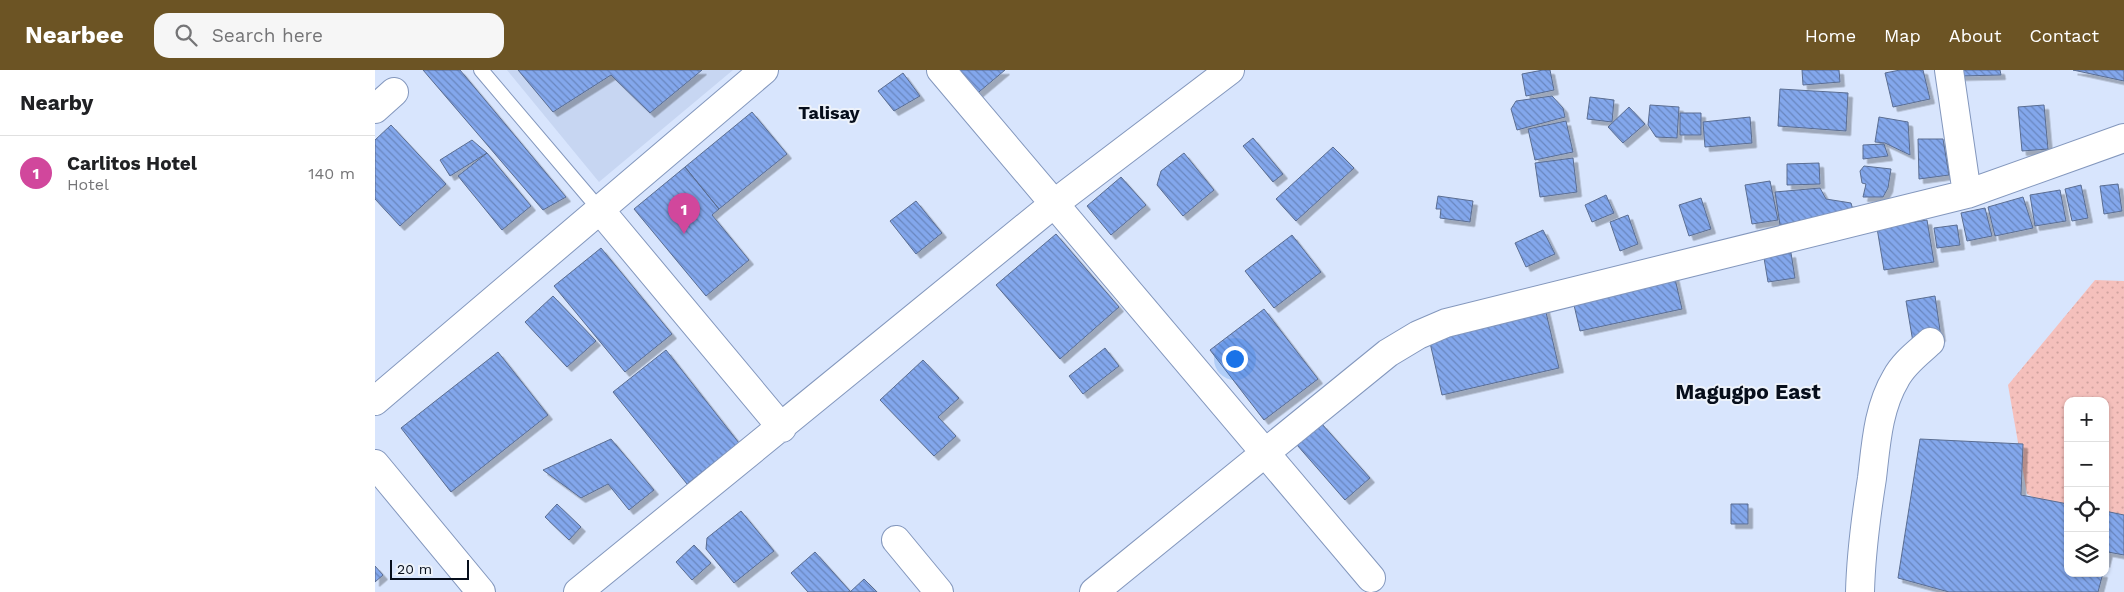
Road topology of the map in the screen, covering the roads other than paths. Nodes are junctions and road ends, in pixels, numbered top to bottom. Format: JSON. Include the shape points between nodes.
{"nodes":[{"id":1,"x":481,"y":70,"type":"edge"},
{"id":2,"x":764,"y":70,"type":"edge"},
{"id":3,"x":941,"y":70,"type":"edge"},
{"id":4,"x":1230,"y":70,"type":"edge"},
{"id":5,"x":1949,"y":70,"type":"edge"},
{"id":6,"x":2124,"y":138,"type":"edge"},
{"id":7,"x":1967,"y":194,"type":"junction"},
{"id":8,"x":1055,"y":203,"type":"junction"},
{"id":9,"x":600,"y":210,"type":"junction"},
{"id":10,"x":1930,"y":342,"type":"dead end"},
{"id":11,"x":375,"y":401,"type":"edge"},
{"id":12,"x":782,"y":428,"type":"junction"},
{"id":13,"x":1264,"y":452,"type":"junction"},
{"id":14,"x":375,"y":464,"type":"edge"},
{"id":15,"x":895,"y":540,"type":"dead end"},
{"id":16,"x":1371,"y":578,"type":"dead end"},
{"id":17,"x":481,"y":592,"type":"edge"},
{"id":18,"x":578,"y":592,"type":"edge"},
{"id":19,"x":939,"y":592,"type":"edge"},
{"id":20,"x":1094,"y":592,"type":"edge"},
{"id":21,"x":1860,"y":592,"type":"edge"}],
"edges":[{"from":1,"to":9,"type":"lane"},
{"from":2,"to":9,"type":"street"},
{"from":3,"to":8,"type":"street"},
{"from":4,"to":8,"type":"street"},
{"from":5,"to":7,"type":"street"},
{"from":6,"to":7,"type":"street"},
{"from":7,"to":13,"type":"street","via":[[1446,323],[1388,353]]},
{"from":8,"to":12,"type":"street"},
{"from":8,"to":13,"type":"street"},
{"from":9,"to":11,"type":"street"},
{"from":9,"to":12,"type":"street"},
{"from":10,"to":21,"type":"street","via":[[1896,377],[1885,400],[1878,428],[1864,535]]},
{"from":12,"to":18,"type":"street"},
{"from":13,"to":16,"type":"street"},
{"from":13,"to":20,"type":"street"},
{"from":14,"to":17,"type":"street"},
{"from":15,"to":19,"type":"street"}]}
